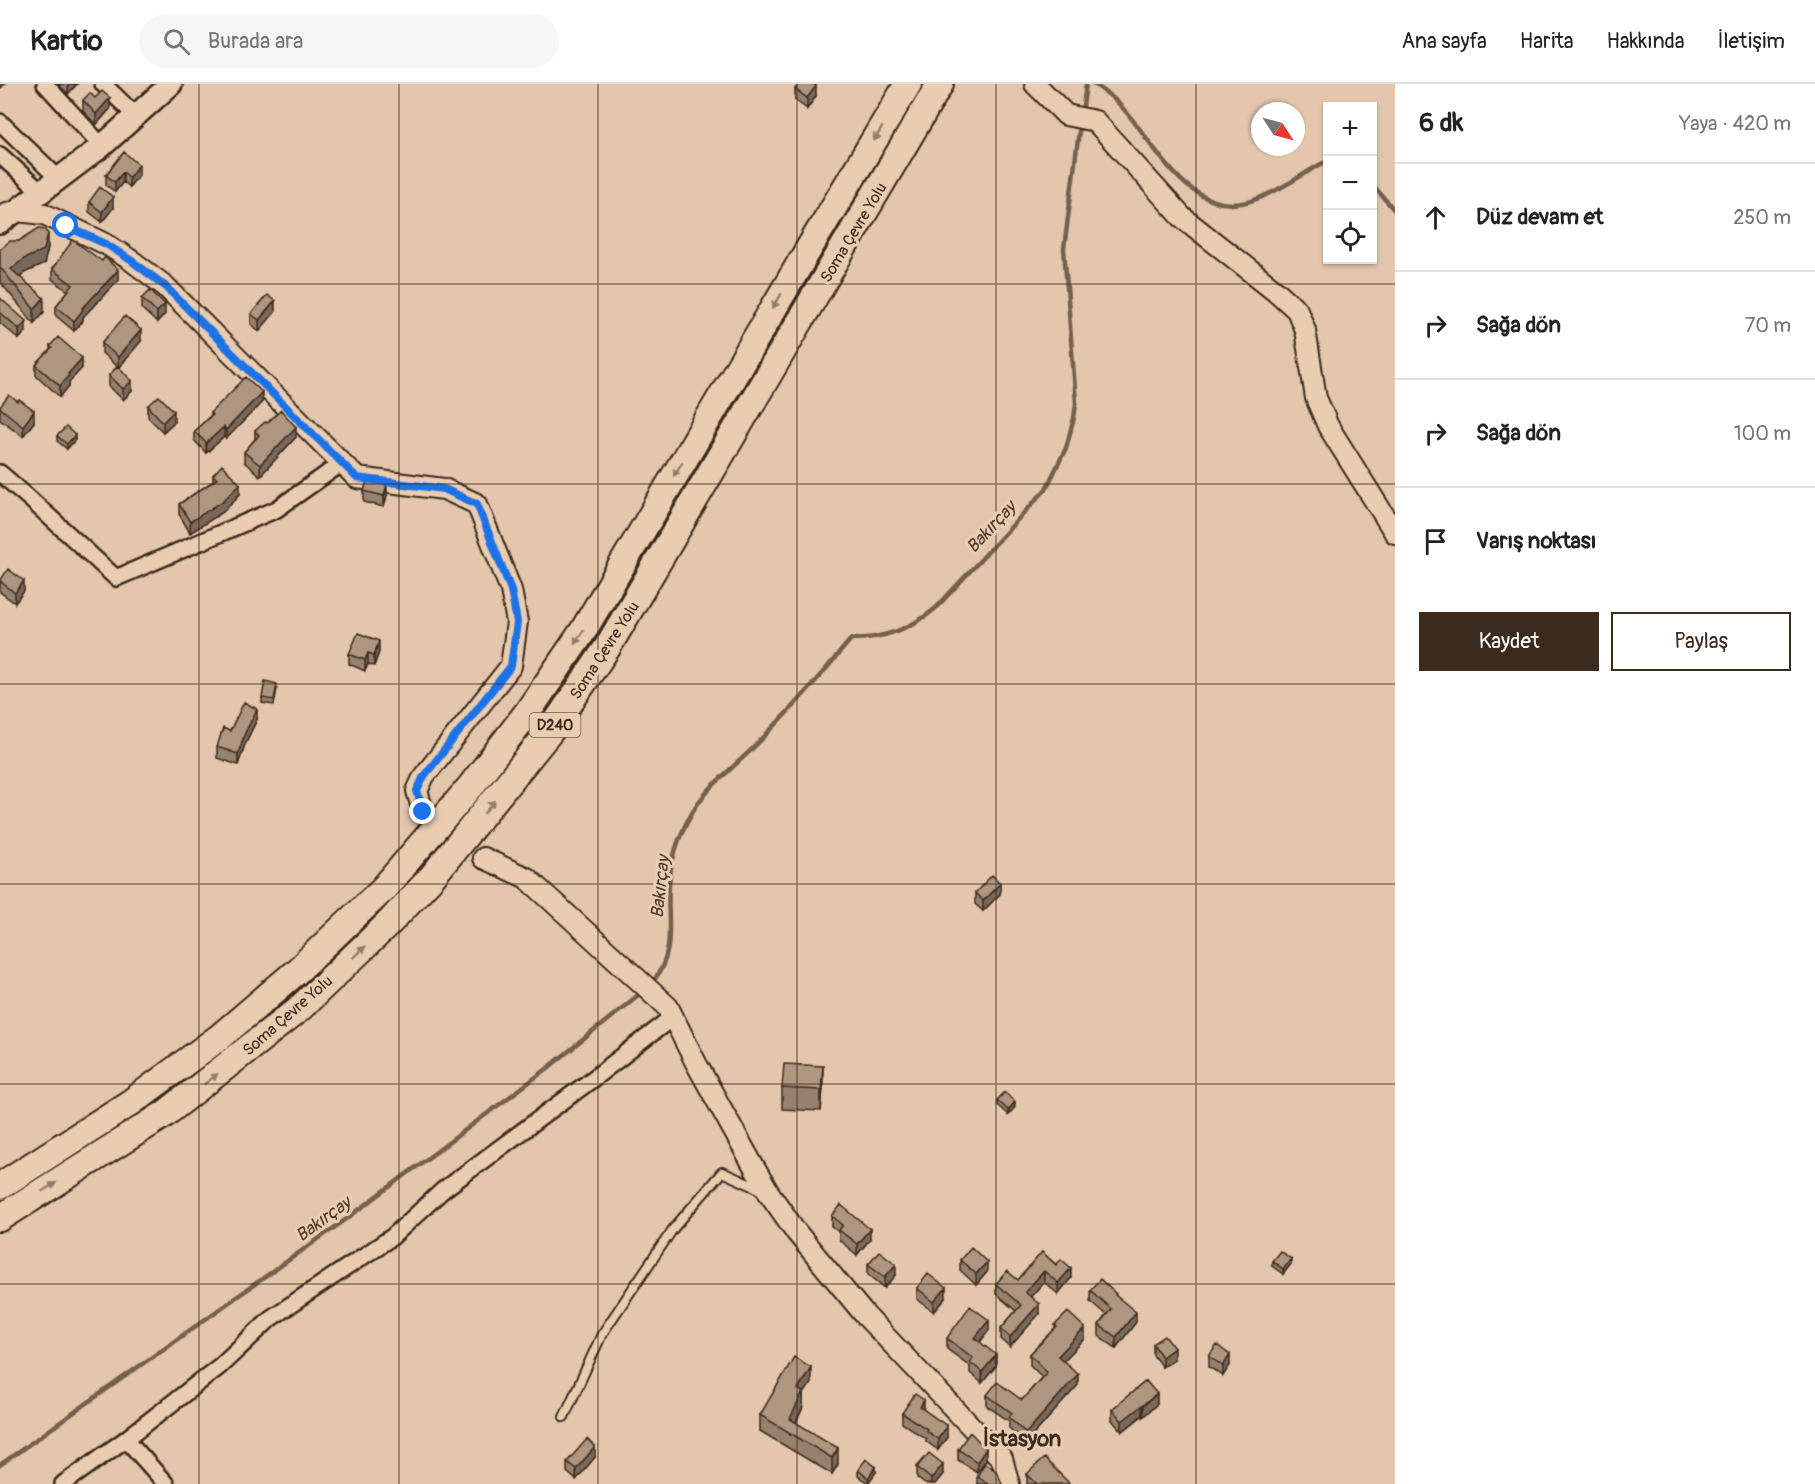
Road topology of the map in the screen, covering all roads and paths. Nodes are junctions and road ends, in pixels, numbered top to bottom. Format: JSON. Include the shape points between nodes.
{"nodes":[{"id":1,"x":45,"y":84,"type":"edge"},
{"id":2,"x":104,"y":84,"type":"edge"},
{"id":3,"x":171,"y":84,"type":"edge"},
{"id":4,"x":908,"y":84,"type":"edge"},
{"id":5,"x":940,"y":84,"type":"edge"},
{"id":6,"x":1035,"y":84,"type":"edge"},
{"id":7,"x":136,"y":116,"type":"junction"},
{"id":8,"x":0,"y":122,"type":"edge"},
{"id":9,"x":102,"y":146,"type":"junction"},
{"id":10,"x":0,"y":155,"type":"edge"},
{"id":11,"x":59,"y":179,"type":"junction"},
{"id":12,"x":42,"y":193,"type":"junction"},
{"id":13,"x":6,"y":216,"type":"edge"},
{"id":14,"x":342,"y":463,"type":"junction"},
{"id":15,"x":0,"y":473,"type":"edge"},
{"id":16,"x":1395,"y":533,"type":"edge"},
{"id":17,"x":423,"y":812,"type":"dead end"},
{"id":18,"x":483,"y":858,"type":"tunnel mouth"},
{"id":19,"x":670,"y":1012,"type":"junction"},
{"id":20,"x":0,"y":1186,"type":"edge"},
{"id":21,"x":769,"y":1193,"type":"junction"},
{"id":22,"x":0,"y":1218,"type":"edge"},
{"id":23,"x":564,"y":1417,"type":"dead end"},
{"id":24,"x":126,"y":1439,"type":"junction"},
{"id":25,"x":63,"y":1484,"type":"edge"},
{"id":26,"x":166,"y":1484,"type":"edge"},
{"id":27,"x":1009,"y":1484,"type":"edge"}],
"edges":[{"from":1,"to":9,"type":"street"},
{"from":2,"to":7,"type":"street"},
{"from":3,"to":7,"type":"main road"},
{"from":4,"to":20,"type":"highway","name":"Soma Çevre Yolu","number":"D240","one_way":true,"via":[[583,631],[465,794],[384,888],[296,972],[220,1036],[130,1103]]},
{"from":22,"to":5,"type":"highway","name":"Soma Çevre Yolu","number":"D240","one_way":true,"via":[[165,1114],[300,1008],[388,924],[459,846],[551,730],[607,648]]},
{"from":6,"to":16,"type":"street","via":[[1066,115],[1095,121],[1182,217],[1297,310],[1305,330],[1316,398],[1328,426]]},
{"from":7,"to":9,"type":"main road"},
{"from":8,"to":11,"type":"street"},
{"from":9,"to":11,"type":"main road"},
{"from":10,"to":12,"type":"street"},
{"from":11,"to":12,"type":"main road"},
{"from":12,"to":13,"type":"main road"},
{"from":13,"to":14,"type":"street","via":[[44,214],[132,261],[165,286]]},
{"from":14,"to":15,"type":"street","via":[[277,509],[116,578]]},
{"from":14,"to":17,"type":"street","via":[[357,478],[444,489],[477,504],[511,590],[517,622],[511,666],[424,776],[417,791]]},
{"from":18,"to":19,"type":"street","via":[[527,878]]},
{"from":19,"to":21,"type":"street"},
{"from":19,"to":24,"type":"street","via":[[594,1078],[443,1190],[392,1238],[271,1318],[220,1366]]},
{"from":21,"to":23,"type":"lane","via":[[722,1172],[673,1229],[602,1334]]},
{"from":21,"to":27,"type":"street","via":[[864,1314],[1002,1459]]},
{"from":24,"to":25,"type":"street"},
{"from":24,"to":26,"type":"street"}]}
